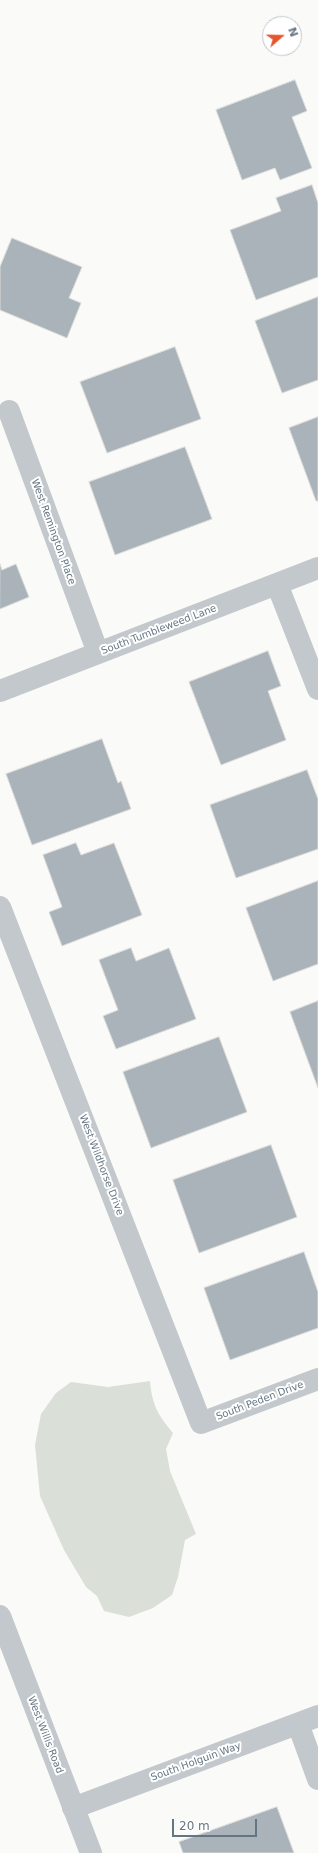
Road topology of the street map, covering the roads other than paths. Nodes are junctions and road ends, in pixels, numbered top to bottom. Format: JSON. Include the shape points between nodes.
{"nodes":[{"id":1,"x":9,"y":411,"type":"dead end"},
{"id":2,"x":318,"y":568,"type":"edge"},
{"id":3,"x":277,"y":584,"type":"junction"},
{"id":4,"x":98,"y":653,"type":"junction"},
{"id":5,"x":318,"y":689,"type":"edge"},
{"id":6,"x":0,"y":691,"type":"edge"},
{"id":7,"x":0,"y":907,"type":"edge"},
{"id":8,"x":318,"y":1379,"type":"edge"},
{"id":9,"x":201,"y":1423,"type":"joint"},
{"id":10,"x":0,"y":1616,"type":"edge"},
{"id":11,"x":318,"y":1716,"type":"edge"},
{"id":12,"x":298,"y":1724,"type":"junction"},
{"id":13,"x":318,"y":1779,"type":"edge"},
{"id":14,"x":73,"y":1808,"type":"junction"},
{"id":15,"x":91,"y":1853,"type":"edge"}],
"edges":[{"from":1,"to":4,"type":"street","name":"West Remington Place"},
{"from":2,"to":3,"type":"street","name":"South Tumbleweed Lane"},
{"from":3,"to":4,"type":"street","name":"South Tumbleweed Lane"},
{"from":3,"to":5,"type":"street"},
{"from":4,"to":6,"type":"street","name":"South Tumbleweed Lane"},
{"from":7,"to":9,"type":"street","name":"West Wildhorse Drive"},
{"from":8,"to":9,"type":"street","name":"South Peden Drive"},
{"from":10,"to":14,"type":"street","name":"West Willis Road"},
{"from":11,"to":12,"type":"street","name":"South Holguin Way"},
{"from":12,"to":13,"type":"street"},
{"from":12,"to":14,"type":"street","name":"South Holguin Way"},
{"from":14,"to":15,"type":"street","name":"West Willis Road"}]}
